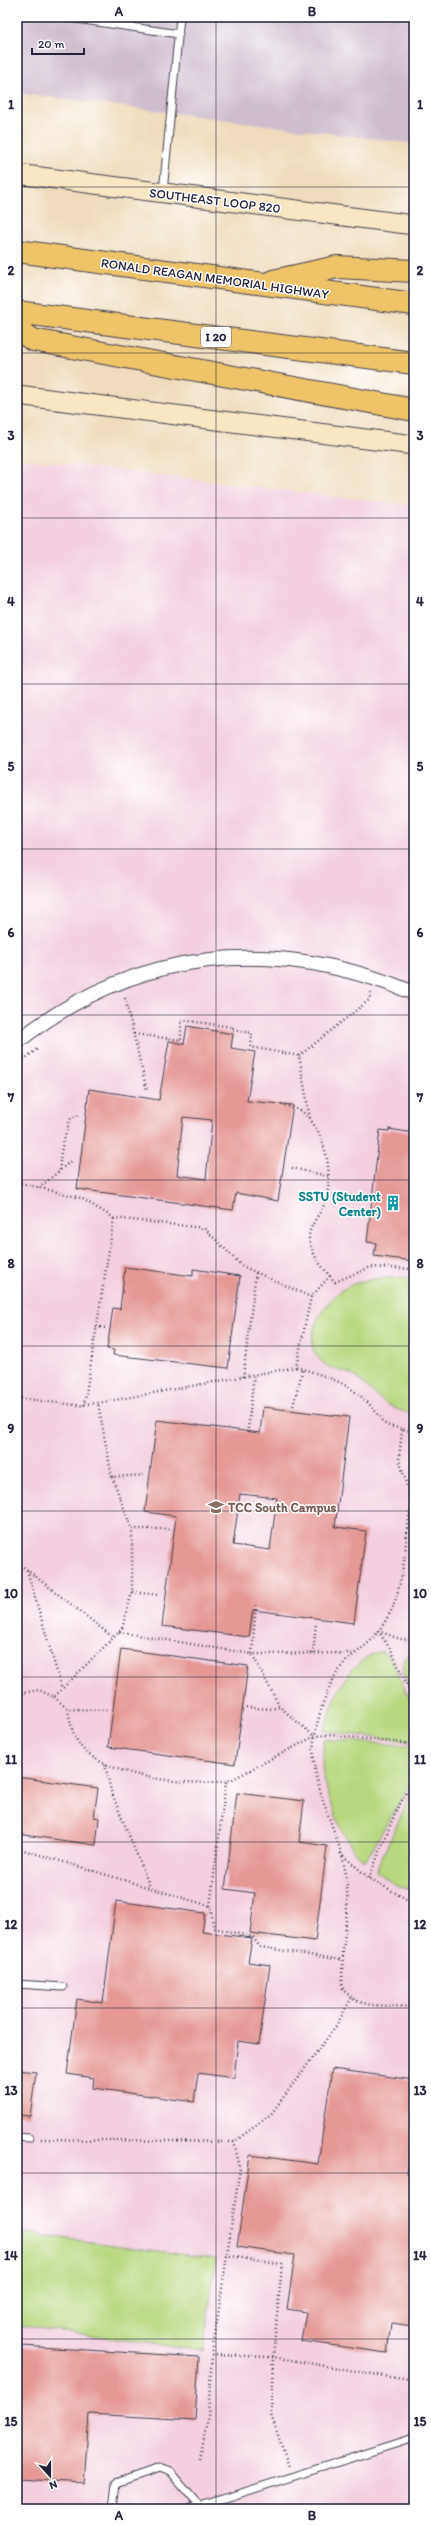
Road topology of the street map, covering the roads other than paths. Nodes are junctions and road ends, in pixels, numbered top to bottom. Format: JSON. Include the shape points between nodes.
{"nodes":[{"id":1,"x":63,"y":17,"type":"edge"},
{"id":2,"x":180,"y":17,"type":"edge"},
{"id":3,"x":178,"y":34,"type":"junction"},
{"id":4,"x":17,"y":174,"type":"edge"},
{"id":5,"x":163,"y":193,"type":"junction"},
{"id":6,"x":414,"y":225,"type":"edge"},
{"id":7,"x":17,"y":251,"type":"edge"},
{"id":8,"x":414,"y":271,"type":"edge"},
{"id":9,"x":257,"y":285,"type":"junction"},
{"id":10,"x":414,"y":304,"type":"edge"},
{"id":11,"x":17,"y":312,"type":"edge"},
{"id":12,"x":17,"y":329,"type":"edge"},
{"id":13,"x":414,"y":363,"type":"edge"},
{"id":14,"x":17,"y":395,"type":"edge"},
{"id":15,"x":414,"y":410,"type":"edge"},
{"id":16,"x":414,"y":445,"type":"edge"},
{"id":17,"x":414,"y":992,"type":"edge"},
{"id":18,"x":17,"y":1042,"type":"edge"},
{"id":19,"x":17,"y":1984,"type":"edge"},
{"id":20,"x":63,"y":1987,"type":"dead end"},
{"id":21,"x":17,"y":2137,"type":"edge"},
{"id":22,"x":29,"y":2138,"type":"road end"},
{"id":23,"x":414,"y":2438,"type":"edge"},
{"id":24,"x":201,"y":2507,"type":"edge"},
{"id":25,"x":113,"y":2509,"type":"edge"},
{"id":26,"x":191,"y":2509,"type":"edge"}],
"edges":[{"from":1,"to":3,"type":"lane"},
{"from":2,"to":3,"type":"lane"},
{"from":3,"to":5,"type":"lane"},
{"from":4,"to":5,"type":"main road","name":"SOUTHEAST LOOP 820"},
{"from":5,"to":6,"type":"main road","name":"SOUTHEAST LOOP 820"},
{"from":7,"to":9,"type":"highway","name":"RONALD REAGAN MEMORIAL HIGHWAY"},
{"from":8,"to":9,"type":"highway","via":[[337,267]]},
{"from":9,"to":10,"type":"highway","name":"RONALD REAGAN MEMORIAL HIGHWAY"},
{"from":11,"to":13,"type":"highway","number":"I 20"},
{"from":12,"to":15,"type":"highway","via":[[33,340]]},
{"from":14,"to":16,"type":"main road"},
{"from":17,"to":18,"type":"street","via":[[377,977],[316,962],[258,957],[207,959],[153,970],[91,993],[42,1022]]},
{"from":19,"to":20,"type":"lane"},
{"from":21,"to":22,"type":"lane"},
{"from":23,"to":24,"type":"lane"},
{"from":24,"to":25,"type":"lane","via":[[170,2472],[159,2468],[116,2483]]},
{"from":24,"to":26,"type":"lane"}]}
